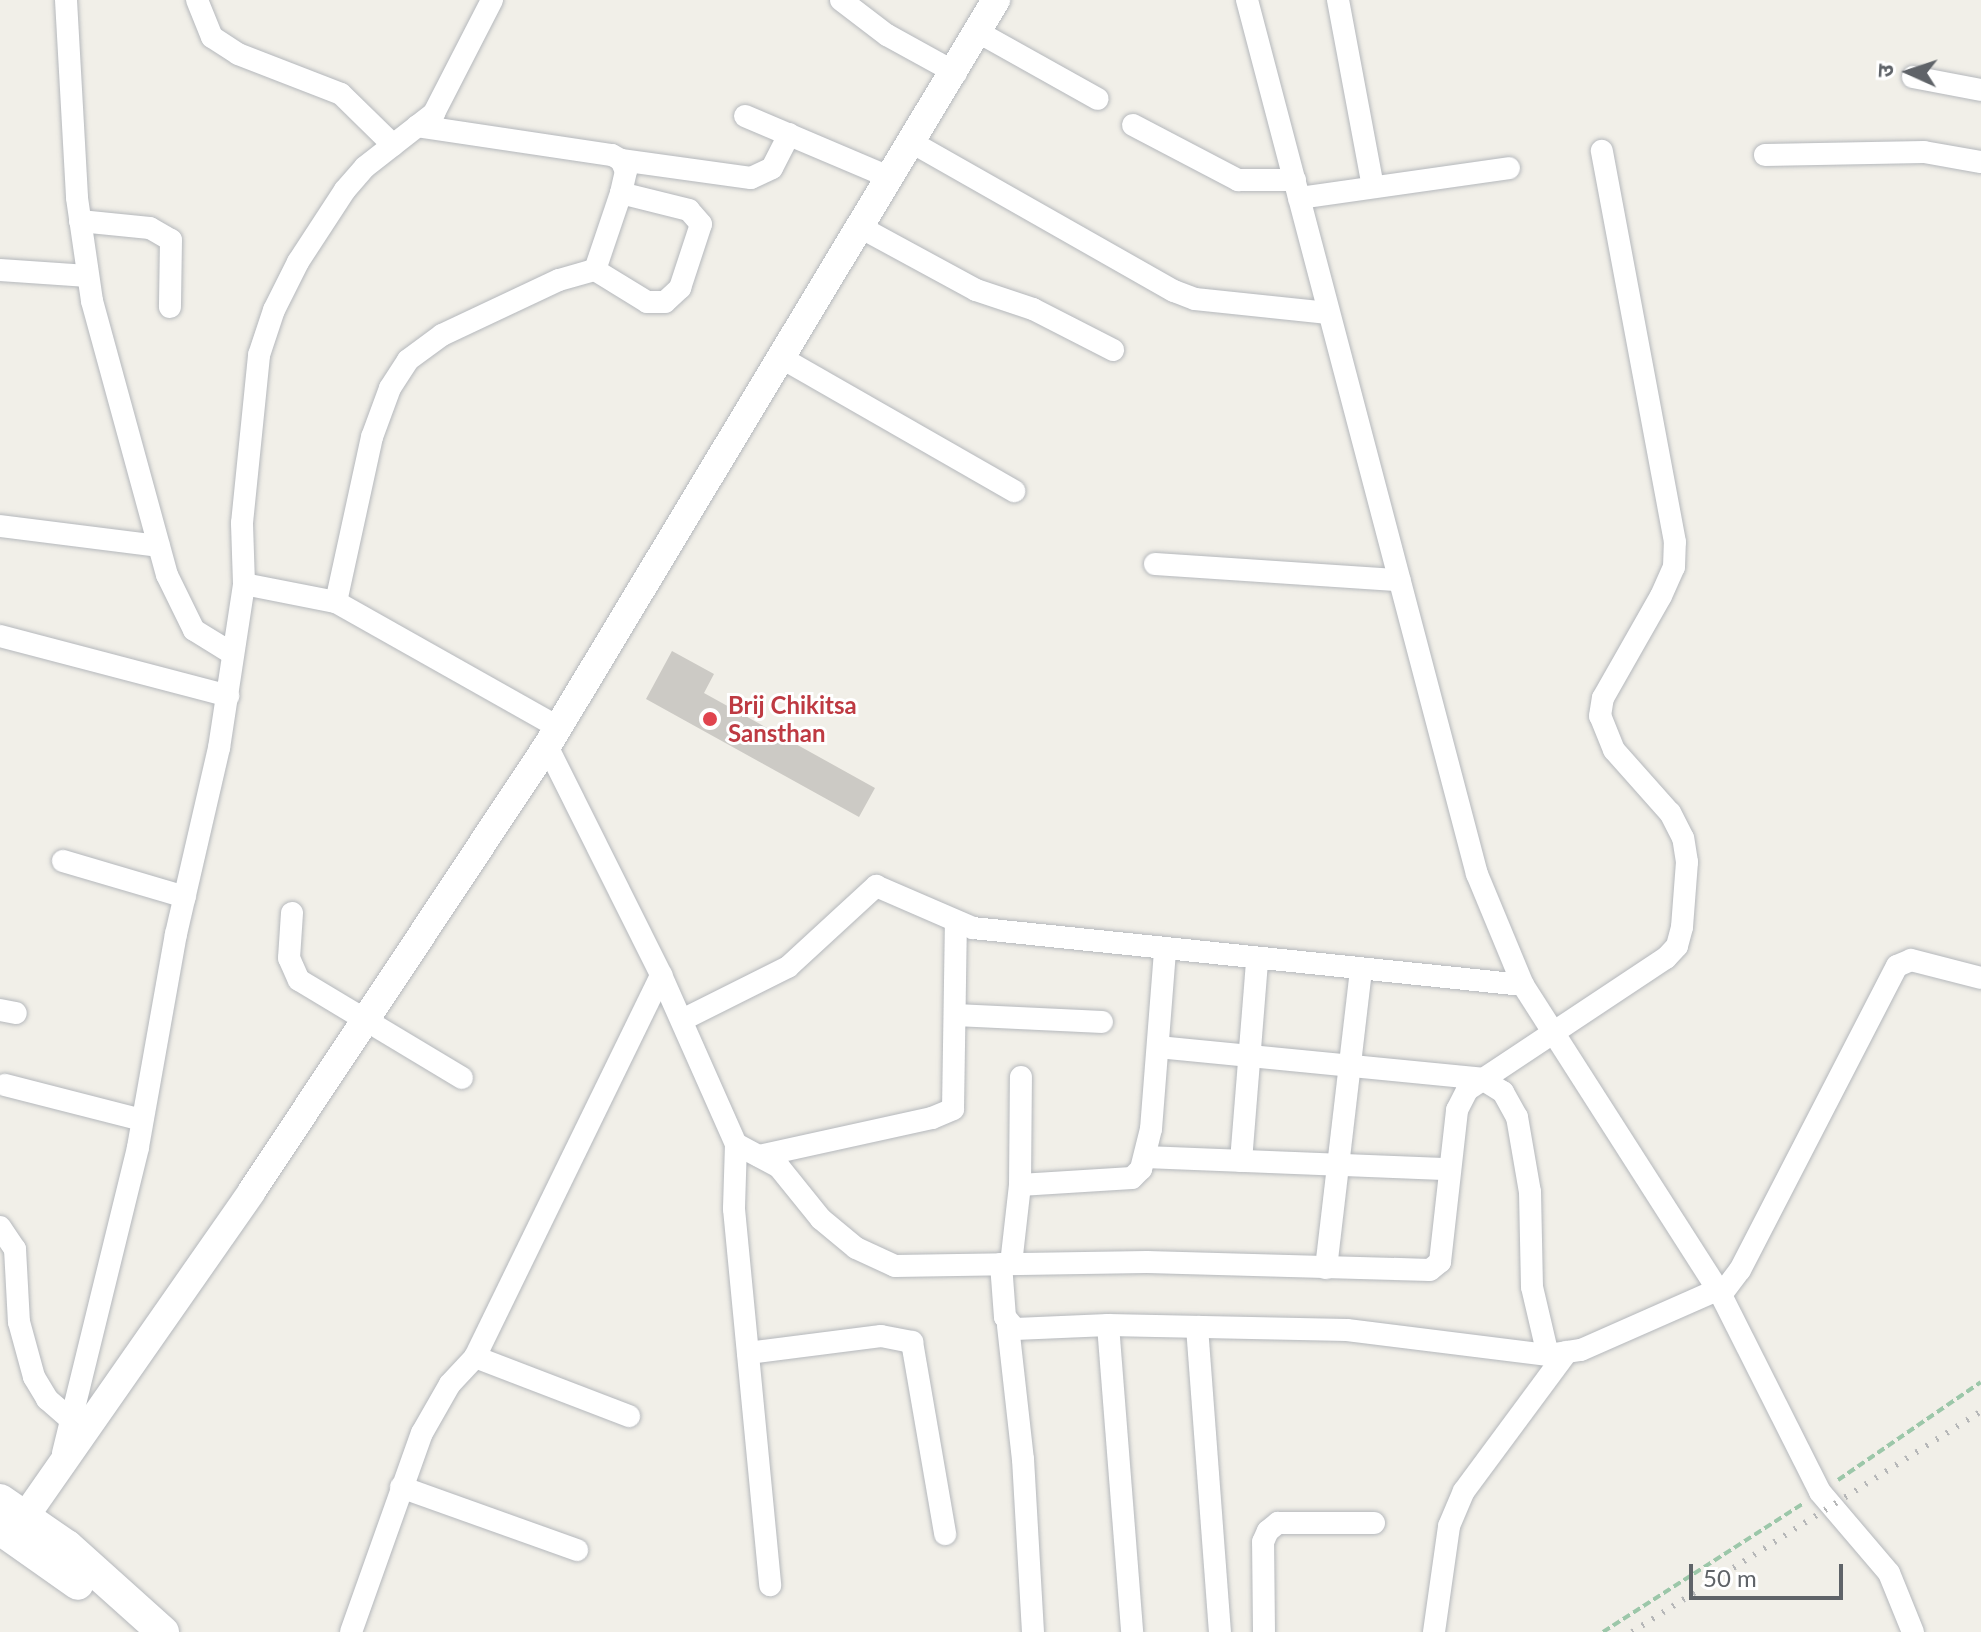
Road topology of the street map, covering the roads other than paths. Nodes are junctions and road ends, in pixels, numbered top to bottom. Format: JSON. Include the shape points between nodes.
{"nodes":[{"id":1,"x":66,"y":0,"type":"edge"},
{"id":2,"x":197,"y":0,"type":"edge"},
{"id":3,"x":492,"y":0,"type":"edge"},
{"id":4,"x":841,"y":0,"type":"edge"},
{"id":5,"x":996,"y":0,"type":"edge"},
{"id":6,"x":1247,"y":0,"type":"edge"},
{"id":7,"x":1338,"y":0,"type":"edge"},
{"id":8,"x":978,"y":32,"type":"junction"},
{"id":9,"x":956,"y":73,"type":"junction"},
{"id":10,"x":1913,"y":77,"type":"dead end"},
{"id":11,"x":1981,"y":90,"type":"edge"},
{"id":12,"x":1098,"y":99,"type":"dead end"},
{"id":13,"x":745,"y":116,"type":"dead end"},
{"id":14,"x":1133,"y":125,"type":"dead end"},
{"id":15,"x":417,"y":126,"type":"junction"},
{"id":16,"x":789,"y":134,"type":"junction"},
{"id":17,"x":913,"y":143,"type":"junction"},
{"id":18,"x":393,"y":145,"type":"junction"},
{"id":19,"x":1602,"y":151,"type":"dead end"},
{"id":20,"x":1765,"y":155,"type":"dead end"},
{"id":21,"x":621,"y":160,"type":"junction"},
{"id":22,"x":1981,"y":162,"type":"edge"},
{"id":23,"x":1509,"y":168,"type":"dead end"},
{"id":24,"x":891,"y":178,"type":"junction"},
{"id":25,"x":1373,"y":187,"type":"junction"},
{"id":26,"x":1297,"y":189,"type":"junction"},
{"id":27,"x":621,"y":193,"type":"junction"},
{"id":28,"x":80,"y":221,"type":"junction"},
{"id":29,"x":860,"y":227,"type":"junction"},
{"id":30,"x":0,"y":270,"type":"edge"},
{"id":31,"x":595,"y":270,"type":"junction"},
{"id":32,"x":88,"y":276,"type":"junction"},
{"id":33,"x":170,"y":307,"type":"dead end"},
{"id":34,"x":1328,"y":313,"type":"junction"},
{"id":35,"x":1113,"y":350,"type":"dead end"},
{"id":36,"x":780,"y":357,"type":"junction"},
{"id":37,"x":1014,"y":491,"type":"dead end"},
{"id":38,"x":0,"y":526,"type":"edge"},
{"id":39,"x":159,"y":546,"type":"junction"},
{"id":40,"x":1155,"y":564,"type":"dead end"},
{"id":41,"x":1399,"y":580,"type":"junction"},
{"id":42,"x":244,"y":584,"type":"junction"},
{"id":43,"x":336,"y":602,"type":"junction"},
{"id":44,"x":0,"y":636,"type":"edge"},
{"id":45,"x":233,"y":654,"type":"junction"},
{"id":46,"x":228,"y":696,"type":"junction"},
{"id":47,"x":552,"y":737,"type":"junction"},
{"id":48,"x":63,"y":861,"type":"dead end"},
{"id":49,"x":185,"y":897,"type":"junction"},
{"id":50,"x":292,"y":913,"type":"dead end"},
{"id":51,"x":956,"y":924,"type":"junction"},
{"id":52,"x":1165,"y":952,"type":"junction"},
{"id":53,"x":1257,"y":961,"type":"junction"},
{"id":54,"x":1361,"y":971,"type":"junction"},
{"id":55,"x":661,"y":975,"type":"junction"},
{"id":56,"x":1981,"y":978,"type":"edge"},
{"id":57,"x":1523,"y":985,"type":"junction"},
{"id":58,"x":956,"y":1015,"type":"junction"},
{"id":59,"x":682,"y":1020,"type":"junction"},
{"id":60,"x":1102,"y":1022,"type":"dead end"},
{"id":61,"x":363,"y":1023,"type":"junction"},
{"id":62,"x":1552,"y":1032,"type":"junction"},
{"id":63,"x":1158,"y":1047,"type":"junction"},
{"id":64,"x":1248,"y":1056,"type":"junction"},
{"id":65,"x":1348,"y":1066,"type":"junction"},
{"id":66,"x":1021,"y":1077,"type":"dead end"},
{"id":67,"x":462,"y":1078,"type":"dead end"},
{"id":68,"x":1482,"y":1079,"type":"junction"},
{"id":69,"x":5,"y":1085,"type":"dead end"},
{"id":70,"x":142,"y":1120,"type":"junction"},
{"id":71,"x":736,"y":1144,"type":"junction"},
{"id":72,"x":759,"y":1156,"type":"junction"},
{"id":73,"x":1145,"y":1157,"type":"junction"},
{"id":74,"x":1241,"y":1161,"type":"junction"},
{"id":75,"x":1337,"y":1166,"type":"junction"},
{"id":76,"x":1450,"y":1169,"type":"junction"},
{"id":77,"x":1020,"y":1185,"type":"junction"},
{"id":78,"x":0,"y":1227,"type":"edge"},
{"id":79,"x":1006,"y":1264,"type":"junction"},
{"id":80,"x":1326,"y":1268,"type":"junction"},
{"id":81,"x":1719,"y":1293,"type":"junction"},
{"id":82,"x":1108,"y":1325,"type":"junction"},
{"id":83,"x":1008,"y":1326,"type":"junction"},
{"id":84,"x":1197,"y":1327,"type":"junction"},
{"id":85,"x":748,"y":1353,"type":"junction"},
{"id":86,"x":1558,"y":1354,"type":"junction"},
{"id":87,"x":475,"y":1357,"type":"junction"},
{"id":88,"x":629,"y":1416,"type":"dead end"},
{"id":89,"x":72,"y":1421,"type":"junction"},
{"id":90,"x":56,"y":1477,"type":"junction"},
{"id":91,"x":401,"y":1487,"type":"junction"},
{"id":92,"x":9,"y":1519,"type":"edge"},
{"id":93,"x":1374,"y":1523,"type":"dead end"},
{"id":94,"x":945,"y":1534,"type":"dead end"},
{"id":95,"x":577,"y":1550,"type":"dead end"},
{"id":96,"x":770,"y":1585,"type":"dead end"},
{"id":97,"x":135,"y":1632,"type":"edge"},
{"id":98,"x":163,"y":1632,"type":"edge"},
{"id":99,"x":351,"y":1632,"type":"edge"},
{"id":100,"x":1033,"y":1632,"type":"edge"},
{"id":101,"x":1132,"y":1632,"type":"edge"},
{"id":102,"x":1220,"y":1632,"type":"edge"},
{"id":103,"x":1264,"y":1632,"type":"edge"},
{"id":104,"x":1434,"y":1632,"type":"edge"},
{"id":105,"x":1913,"y":1632,"type":"edge"}],
"edges":[{"from":1,"to":28,"type":"street"},
{"from":2,"to":18,"type":"street","via":[[212,37],[238,54],[341,94]]},
{"from":3,"to":15,"type":"street","via":[[434,113]]},
{"from":4,"to":9,"type":"street","via":[[887,35]]},
{"from":5,"to":8,"type":"street"},
{"from":6,"to":26,"type":"street"},
{"from":7,"to":25,"type":"street"},
{"from":8,"to":9,"type":"street"},
{"from":8,"to":12,"type":"street"},
{"from":9,"to":17,"type":"street"},
{"from":10,"to":11,"type":"street"},
{"from":13,"to":16,"type":"street"},
{"from":14,"to":26,"type":"street","via":[[1238,180]]},
{"from":15,"to":18,"type":"street"},
{"from":15,"to":21,"type":"street"},
{"from":16,"to":21,"type":"street","via":[[772,168],[751,178]]},
{"from":16,"to":24,"type":"street"},
{"from":17,"to":24,"type":"street"},
{"from":17,"to":34,"type":"street","via":[[1174,291],[1195,299]]},
{"from":18,"to":42,"type":"street","via":[[345,190],[274,310],[253,392],[242,523]]},
{"from":19,"to":62,"type":"street","via":[[1675,542],[1674,567],[1603,698],[1600,716],[1614,750],[1670,813],[1687,862],[1677,946]]},
{"from":20,"to":22,"type":"street","via":[[1924,152]]},
{"from":21,"to":27,"type":"street","via":[[626,171]]},
{"from":23,"to":25,"type":"street"},
{"from":24,"to":29,"type":"street"},
{"from":25,"to":26,"type":"street"},
{"from":26,"to":34,"type":"street"},
{"from":27,"to":31,"type":"street"},
{"from":27,"to":31,"type":"street","via":[[689,210],[701,224],[701,237],[680,288],[665,302],[647,302]]},
{"from":28,"to":32,"type":"street"},
{"from":28,"to":33,"type":"street","via":[[150,228],[171,240]]},
{"from":29,"to":35,"type":"street","via":[[976,290],[1033,309]]},
{"from":29,"to":36,"type":"street"},
{"from":30,"to":32,"type":"street"},
{"from":31,"to":43,"type":"street","via":[[559,280],[442,335],[408,360],[390,388],[372,437]]},
{"from":32,"to":39,"type":"street"},
{"from":34,"to":41,"type":"street"},
{"from":36,"to":37,"type":"street"},
{"from":36,"to":47,"type":"street"},
{"from":38,"to":39,"type":"street"},
{"from":39,"to":45,"type":"street","via":[[180,609],[194,630]]},
{"from":40,"to":41,"type":"street"},
{"from":41,"to":57,"type":"street","via":[[1477,874]]},
{"from":42,"to":43,"type":"street"},
{"from":42,"to":45,"type":"street"},
{"from":43,"to":47,"type":"street"},
{"from":44,"to":46,"type":"street"},
{"from":45,"to":46,"type":"street"},
{"from":46,"to":49,"type":"street"},
{"from":47,"to":55,"type":"street"},
{"from":47,"to":61,"type":"street"},
{"from":48,"to":49,"type":"street"},
{"from":49,"to":70,"type":"street"},
{"from":50,"to":61,"type":"street","via":[[291,969]]},
{"from":51,"to":52,"type":"street"},
{"from":51,"to":58,"type":"street"},
{"from":51,"to":59,"type":"street","via":[[876,886],[788,967]]},
{"from":52,"to":53,"type":"street"},
{"from":52,"to":63,"type":"street"},
{"from":53,"to":54,"type":"street"},
{"from":53,"to":64,"type":"street"},
{"from":54,"to":57,"type":"street"},
{"from":54,"to":65,"type":"street"},
{"from":55,"to":59,"type":"street"},
{"from":55,"to":87,"type":"street"},
{"from":56,"to":81,"type":"street","via":[[1911,960],[1897,966],[1740,1270]]},
{"from":57,"to":62,"type":"street"},
{"from":58,"to":60,"type":"street"},
{"from":58,"to":72,"type":"street","via":[[957,1099],[946,1114]]},
{"from":59,"to":71,"type":"street"},
{"from":61,"to":67,"type":"street"},
{"from":61,"to":90,"type":"street"},
{"from":62,"to":68,"type":"street"},
{"from":62,"to":81,"type":"street"},
{"from":63,"to":64,"type":"street"},
{"from":63,"to":73,"type":"street"},
{"from":64,"to":65,"type":"street"},
{"from":64,"to":74,"type":"street"},
{"from":65,"to":68,"type":"street"},
{"from":65,"to":75,"type":"street"},
{"from":66,"to":77,"type":"street"},
{"from":68,"to":76,"type":"street","via":[[1467,1090],[1457,1110]]},
{"from":68,"to":86,"type":"street","via":[[1503,1092],[1517,1117],[1530,1192],[1532,1287]]},
{"from":69,"to":70,"type":"street"},
{"from":70,"to":89,"type":"street"},
{"from":71,"to":72,"type":"street"},
{"from":71,"to":85,"type":"street","via":[[734,1209]]},
{"from":72,"to":79,"type":"street","via":[[779,1167],[821,1219],[878,1261],[895,1266]]},
{"from":73,"to":74,"type":"street"},
{"from":73,"to":77,"type":"street","via":[[1132,1178]]},
{"from":74,"to":75,"type":"street"},
{"from":75,"to":76,"type":"street"},
{"from":75,"to":80,"type":"street"},
{"from":76,"to":80,"type":"street","via":[[1440,1262],[1430,1270]]},
{"from":77,"to":79,"type":"street"},
{"from":78,"to":89,"type":"street","via":[[15,1249],[19,1322],[34,1377],[47,1399]]},
{"from":79,"to":80,"type":"street"},
{"from":79,"to":83,"type":"street"},
{"from":81,"to":86,"type":"street"},
{"from":81,"to":105,"type":"street","via":[[1820,1492],[1889,1573]]},
{"from":82,"to":83,"type":"street"},
{"from":82,"to":84,"type":"street"},
{"from":82,"to":101,"type":"street"},
{"from":83,"to":100,"type":"street","via":[[1023,1459]]},
{"from":84,"to":86,"type":"street","via":[[1347,1330]]},
{"from":84,"to":102,"type":"street"},
{"from":85,"to":94,"type":"street","via":[[881,1336],[912,1342]]},
{"from":85,"to":96,"type":"street"},
{"from":86,"to":104,"type":"street","via":[[1464,1491],[1449,1526]]},
{"from":87,"to":88,"type":"street"},
{"from":87,"to":91,"type":"street","via":[[450,1384],[422,1433]]},
{"from":89,"to":90,"type":"street"},
{"from":90,"to":92,"type":"street"},
{"from":91,"to":95,"type":"street"},
{"from":91,"to":99,"type":"street"},
{"from":92,"to":97,"type":"main road"},
{"from":92,"to":98,"type":"main road"},
{"from":93,"to":103,"type":"street","via":[[1278,1523],[1268,1531],[1263,1542]]}]}
